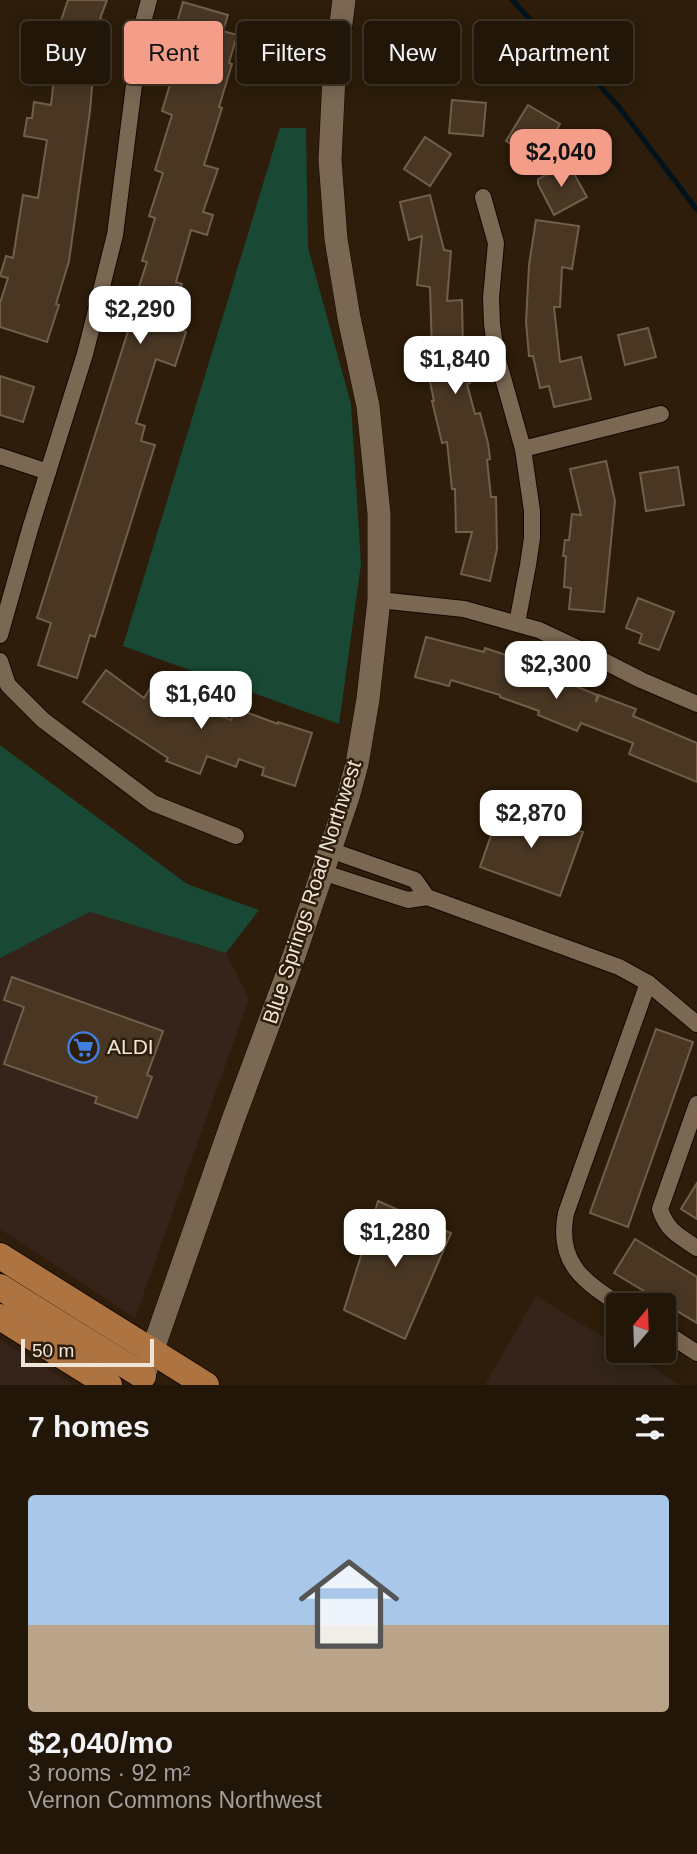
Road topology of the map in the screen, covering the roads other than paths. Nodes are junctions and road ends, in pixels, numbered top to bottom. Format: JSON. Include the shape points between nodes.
{"nodes":[{"id":1,"x":149,"y":0,"type":"edge"},
{"id":2,"x":344,"y":0,"type":"edge"},
{"id":3,"x":483,"y":197,"type":"dead end"},
{"id":4,"x":662,"y":414,"type":"dead end"},
{"id":5,"x":523,"y":449,"type":"junction"},
{"id":6,"x":0,"y":456,"type":"edge"},
{"id":7,"x":47,"y":472,"type":"junction"},
{"id":8,"x":379,"y":600,"type":"junction"},
{"id":9,"x":517,"y":623,"type":"junction"},
{"id":10,"x":0,"y":635,"type":"edge"},
{"id":11,"x":0,"y":661,"type":"edge"},
{"id":12,"x":697,"y":704,"type":"edge"},
{"id":13,"x":236,"y":836,"type":"dead end"},
{"id":14,"x":330,"y":850,"type":"junction"},
{"id":15,"x":323,"y":872,"type":"junction"},
{"id":16,"x":427,"y":897,"type":"junction"},
{"id":17,"x":648,"y":983,"type":"junction"},
{"id":18,"x":697,"y":1024,"type":"edge"},
{"id":19,"x":697,"y":1104,"type":"edge"},
{"id":20,"x":692,"y":1137,"type":"edge"},
{"id":21,"x":697,"y":1248,"type":"edge"},
{"id":22,"x":0,"y":1256,"type":"edge"},
{"id":23,"x":0,"y":1287,"type":"edge"},
{"id":24,"x":606,"y":1295,"type":"edge"},
{"id":25,"x":0,"y":1317,"type":"edge"},
{"id":26,"x":676,"y":1339,"type":"edge"},
{"id":27,"x":153,"y":1351,"type":"junction"},
{"id":28,"x":697,"y":1353,"type":"edge"},
{"id":29,"x":145,"y":1381,"type":"edge"},
{"id":30,"x":109,"y":1385,"type":"edge"},
{"id":31,"x":206,"y":1385,"type":"edge"}],
"edges":[{"from":1,"to":7,"type":"street","via":[[141,30],[115,235],[85,354]]},
{"from":2,"to":8,"type":"street","name":"Blue Springs Road Northwest","via":[[331,117],[332,200],[341,278],[373,443]]},
{"from":3,"to":5,"type":"street","via":[[496,243],[491,298],[496,353]]},
{"from":4,"to":5,"type":"street"},
{"from":5,"to":9,"type":"street","via":[[532,510]]},
{"from":6,"to":7,"type":"street"},
{"from":7,"to":10,"type":"street"},
{"from":8,"to":9,"type":"street","via":[[464,609]]},
{"from":8,"to":14,"type":"street","name":"Blue Springs Road Northwest","via":[[356,764]]},
{"from":9,"to":12,"type":"street"},
{"from":11,"to":13,"type":"street","via":[[8,685],[43,720],[153,803]]},
{"from":14,"to":15,"type":"street","name":"Blue Springs Road Northwest"},
{"from":14,"to":16,"type":"street","via":[[415,880]]},
{"from":15,"to":16,"type":"street","via":[[408,900]]},
{"from":15,"to":27,"type":"street","name":"Blue Springs Road Northwest"},
{"from":16,"to":17,"type":"street","via":[[619,967]]},
{"from":17,"to":18,"type":"street"},
{"from":17,"to":24,"type":"street","via":[[564,1225],[568,1258],[579,1274]]},
{"from":19,"to":20,"type":"street"},
{"from":20,"to":21,"type":"street","via":[[660,1209],[674,1233]]},
{"from":22,"to":27,"type":"main road"},
{"from":23,"to":29,"type":"main road"},
{"from":25,"to":30,"type":"main road"},
{"from":26,"to":28,"type":"street"},
{"from":27,"to":29,"type":"street","name":"Blue Springs Road Northwest"},
{"from":27,"to":31,"type":"main road"}]}
